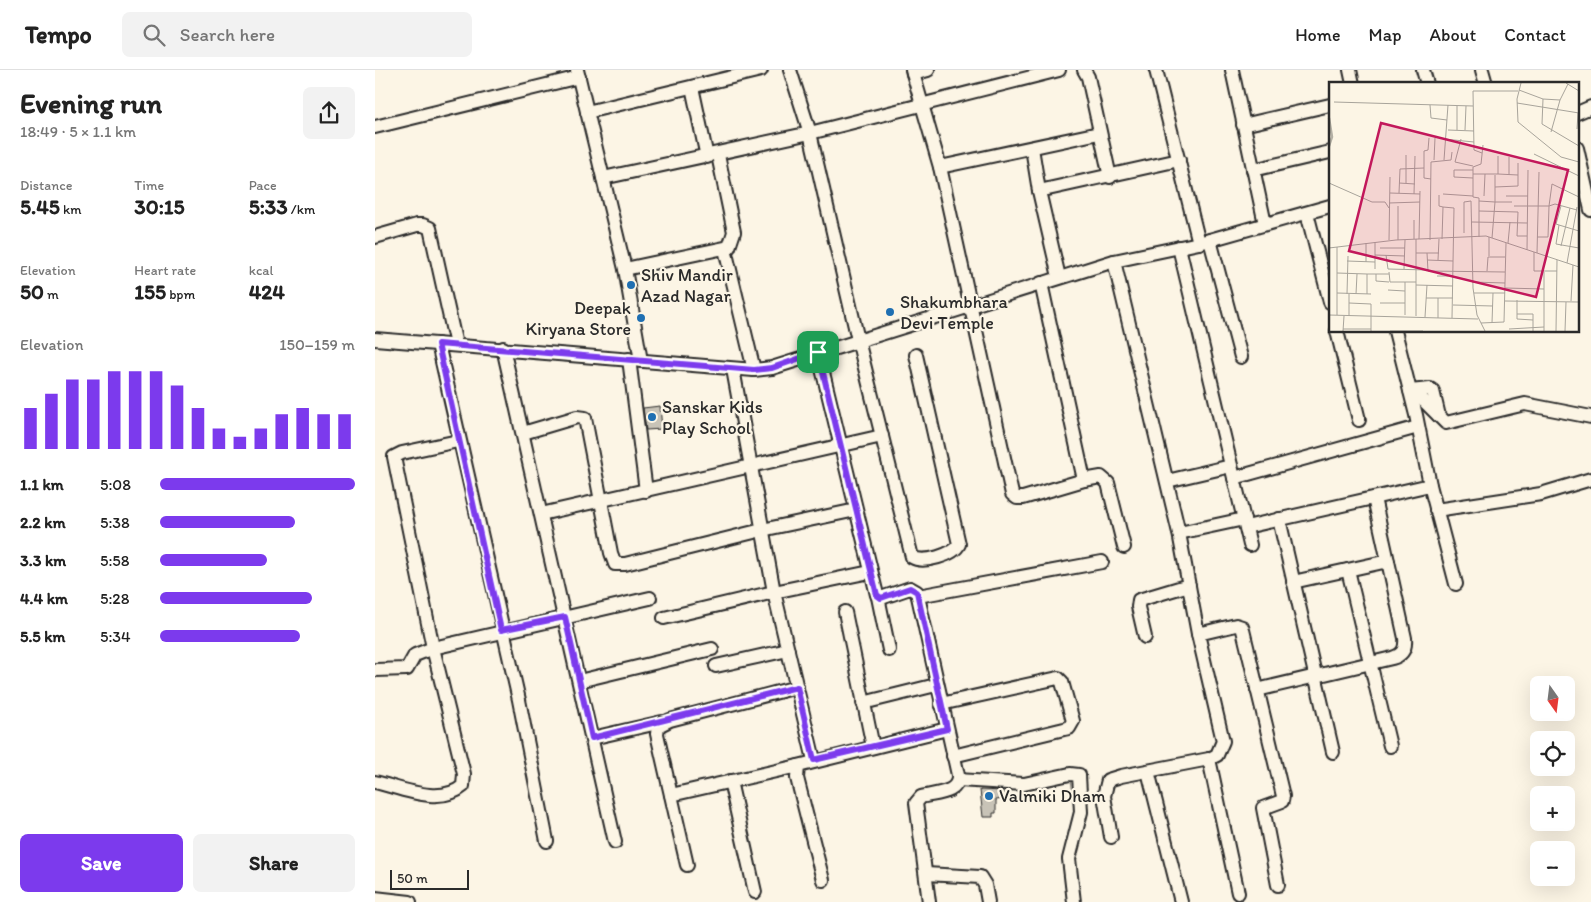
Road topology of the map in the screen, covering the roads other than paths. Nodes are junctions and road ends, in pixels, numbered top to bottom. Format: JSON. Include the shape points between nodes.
{"nodes":[{"id":1,"x":761,"y":70,"type":"edge"},
{"id":2,"x":790,"y":70,"type":"edge"},
{"id":3,"x":928,"y":70,"type":"edge"},
{"id":4,"x":1059,"y":70,"type":"edge"},
{"id":5,"x":1156,"y":70,"type":"edge"},
{"id":6,"x":1232,"y":70,"type":"edge"},
{"id":7,"x":1089,"y":71,"type":"edge"},
{"id":8,"x":913,"y":72,"type":"edge"},
{"id":9,"x":578,"y":74,"type":"edge"},
{"id":10,"x":1019,"y":75,"type":"edge"},
{"id":11,"x":691,"y":87,"type":"junction"},
{"id":12,"x":922,"y":103,"type":"junction"},
{"id":13,"x":1329,"y":105,"type":"edge"},
{"id":14,"x":1591,"y":107,"type":"edge"},
{"id":15,"x":587,"y":112,"type":"junction"},
{"id":16,"x":1579,"y":112,"type":"edge"},
{"id":17,"x":1243,"y":125,"type":"junction"},
{"id":18,"x":375,"y":127,"type":"edge"},
{"id":19,"x":809,"y":133,"type":"junction"},
{"id":20,"x":1099,"y":134,"type":"junction"},
{"id":21,"x":1033,"y":148,"type":"junction"},
{"id":22,"x":1329,"y":152,"type":"edge"},
{"id":23,"x":712,"y":156,"type":"junction"},
{"id":24,"x":1579,"y":157,"type":"edge"},
{"id":25,"x":1179,"y":160,"type":"junction"},
{"id":26,"x":940,"y":167,"type":"junction"},
{"id":27,"x":1253,"y":170,"type":"junction"},
{"id":28,"x":1110,"y":177,"type":"junction"},
{"id":29,"x":603,"y":178,"type":"junction"},
{"id":30,"x":1039,"y":191,"type":"junction"},
{"id":31,"x":1329,"y":206,"type":"edge"},
{"id":32,"x":1591,"y":210,"type":"edge"},
{"id":33,"x":1307,"y":213,"type":"junction"},
{"id":34,"x":1265,"y":224,"type":"junction"},
{"id":35,"x":375,"y":237,"type":"edge"},
{"id":36,"x":1204,"y":241,"type":"junction"},
{"id":37,"x":1179,"y":247,"type":"junction"},
{"id":38,"x":725,"y":249,"type":"junction"},
{"id":39,"x":1114,"y":261,"type":"junction"},
{"id":40,"x":625,"y":269,"type":"junction"},
{"id":41,"x":1059,"y":277,"type":"junction"},
{"id":42,"x":1041,"y":283,"type":"junction"},
{"id":43,"x":1329,"y":298,"type":"edge"},
{"id":44,"x":971,"y":305,"type":"junction"},
{"id":45,"x":1337,"y":332,"type":"edge"},
{"id":46,"x":1395,"y":332,"type":"edge"},
{"id":47,"x":375,"y":339,"type":"edge"},
{"id":48,"x":857,"y":340,"type":"junction"},
{"id":49,"x":438,"y":344,"type":"junction"},
{"id":50,"x":456,"y":345,"type":"junction"},
{"id":51,"x":503,"y":348,"type":"junction"},
{"id":52,"x":818,"y":352,"type":"junction"},
{"id":53,"x":916,"y":356,"type":"dead end"},
{"id":54,"x":1241,"y":357,"type":"dead end"},
{"id":55,"x":635,"y":360,"type":"junction"},
{"id":56,"x":733,"y":369,"type":"junction"},
{"id":57,"x":754,"y":370,"type":"junction"},
{"id":58,"x":1412,"y":391,"type":"junction"},
{"id":59,"x":1435,"y":412,"type":"junction"},
{"id":60,"x":1591,"y":417,"type":"edge"},
{"id":61,"x":1359,"y":420,"type":"dead end"},
{"id":62,"x":1418,"y":424,"type":"junction"},
{"id":63,"x":523,"y":433,"type":"junction"},
{"id":64,"x":882,"y":436,"type":"junction"},
{"id":65,"x":458,"y":441,"type":"junction"},
{"id":66,"x":842,"y":447,"type":"junction"},
{"id":67,"x":751,"y":468,"type":"junction"},
{"id":68,"x":1233,"y":472,"type":"junction"},
{"id":69,"x":1591,"y":479,"type":"edge"},
{"id":70,"x":1084,"y":480,"type":"junction"},
{"id":71,"x":1167,"y":481,"type":"junction"},
{"id":72,"x":1429,"y":485,"type":"junction"},
{"id":73,"x":646,"y":491,"type":"junction"},
{"id":74,"x":1374,"y":498,"type":"junction"},
{"id":75,"x":601,"y":501,"type":"junction"},
{"id":76,"x":856,"y":510,"type":"junction"},
{"id":77,"x":1436,"y":510,"type":"junction"},
{"id":78,"x":541,"y":514,"type":"junction"},
{"id":79,"x":1279,"y":520,"type":"junction"},
{"id":80,"x":1245,"y":523,"type":"junction"},
{"id":81,"x":762,"y":530,"type":"junction"},
{"id":82,"x":1179,"y":533,"type":"junction"},
{"id":83,"x":1250,"y":545,"type":"dead end"},
{"id":84,"x":1124,"y":547,"type":"dead end"},
{"id":85,"x":1388,"y":561,"type":"junction"},
{"id":86,"x":1102,"y":562,"type":"dead end"},
{"id":87,"x":1347,"y":570,"type":"junction"},
{"id":88,"x":870,"y":572,"type":"junction"},
{"id":89,"x":1293,"y":582,"type":"junction"},
{"id":90,"x":1456,"y":584,"type":"dead end"},
{"id":91,"x":1189,"y":586,"type":"junction"},
{"id":92,"x":774,"y":592,"type":"junction"},
{"id":93,"x":918,"y":596,"type":"junction"},
{"id":94,"x":878,"y":597,"type":"junction"},
{"id":95,"x":650,"y":598,"type":"dead end"},
{"id":96,"x":845,"y":612,"type":"dead end"},
{"id":97,"x":565,"y":617,"type":"junction"},
{"id":98,"x":664,"y":618,"type":"dead end"},
{"id":99,"x":501,"y":630,"type":"junction"},
{"id":100,"x":1198,"y":634,"type":"junction"},
{"id":101,"x":1145,"y":637,"type":"dead end"},
{"id":102,"x":433,"y":648,"type":"junction"},
{"id":103,"x":712,"y":650,"type":"dead end"},
{"id":104,"x":788,"y":650,"type":"junction"},
{"id":105,"x":889,"y":650,"type":"dead end"},
{"id":106,"x":1369,"y":663,"type":"junction"},
{"id":107,"x":716,"y":666,"type":"dead end"},
{"id":108,"x":375,"y":670,"type":"edge"},
{"id":109,"x":1315,"y":675,"type":"junction"},
{"id":110,"x":579,"y":681,"type":"junction"},
{"id":111,"x":936,"y":685,"type":"junction"},
{"id":112,"x":797,"y":687,"type":"junction"},
{"id":113,"x":1257,"y":690,"type":"junction"},
{"id":114,"x":863,"y":703,"type":"junction"},
{"id":115,"x":941,"y":704,"type":"junction"},
{"id":116,"x":662,"y":722,"type":"junction"},
{"id":117,"x":947,"y":729,"type":"junction"},
{"id":118,"x":592,"y":738,"type":"junction"},
{"id":119,"x":873,"y":746,"type":"junction"},
{"id":120,"x":1390,"y":746,"type":"dead end"},
{"id":121,"x":1333,"y":752,"type":"dead end"},
{"id":122,"x":953,"y":756,"type":"junction"},
{"id":123,"x":1209,"y":759,"type":"junction"},
{"id":124,"x":814,"y":760,"type":"junction"},
{"id":125,"x":797,"y":766,"type":"junction"},
{"id":126,"x":1148,"y":771,"type":"junction"},
{"id":127,"x":958,"y":780,"type":"junction"},
{"id":128,"x":730,"y":781,"type":"junction"},
{"id":129,"x":375,"y":782,"type":"edge"},
{"id":130,"x":671,"y":795,"type":"junction"},
{"id":131,"x":1111,"y":837,"type":"dead end"},
{"id":132,"x":547,"y":841,"type":"dead end"},
{"id":133,"x":615,"y":842,"type":"dead end"},
{"id":134,"x":687,"y":865,"type":"dead end"},
{"id":135,"x":926,"y":874,"type":"junction"},
{"id":136,"x":823,"y":880,"type":"dead end"},
{"id":137,"x":1278,"y":885,"type":"dead end"},
{"id":138,"x":755,"y":892,"type":"dead end"},
{"id":139,"x":1237,"y":892,"type":"dead end"},
{"id":140,"x":375,"y":898,"type":"edge"},
{"id":141,"x":1178,"y":901,"type":"edge"},
{"id":142,"x":410,"y":902,"type":"edge"},
{"id":143,"x":929,"y":902,"type":"edge"},
{"id":144,"x":987,"y":902,"type":"edge"},
{"id":145,"x":1074,"y":902,"type":"edge"}],
"edges":[{"from":1,"to":11,"type":"street"},
{"from":2,"to":19,"type":"street"},
{"from":3,"to":8,"type":"street"},
{"from":4,"to":10,"type":"street"},
{"from":5,"to":25,"type":"street"},
{"from":6,"to":17,"type":"street"},
{"from":7,"to":20,"type":"street"},
{"from":8,"to":12,"type":"street"},
{"from":9,"to":15,"type":"street"},
{"from":9,"to":18,"type":"street"},
{"from":10,"to":12,"type":"street"},
{"from":11,"to":15,"type":"street"},
{"from":11,"to":23,"type":"street"},
{"from":12,"to":19,"type":"street"},
{"from":12,"to":26,"type":"street"},
{"from":13,"to":17,"type":"street"},
{"from":14,"to":16,"type":"street"},
{"from":15,"to":29,"type":"street"},
{"from":17,"to":27,"type":"street"},
{"from":19,"to":23,"type":"street"},
{"from":19,"to":48,"type":"street"},
{"from":20,"to":21,"type":"street"},
{"from":20,"to":28,"type":"street"},
{"from":21,"to":26,"type":"street"},
{"from":21,"to":30,"type":"street"},
{"from":22,"to":27,"type":"street"},
{"from":23,"to":29,"type":"street"},
{"from":23,"to":38,"type":"street","via":[[734,232],[733,242]]},
{"from":24,"to":32,"type":"street"},
{"from":25,"to":28,"type":"street"},
{"from":25,"to":36,"type":"street"},
{"from":26,"to":44,"type":"street"},
{"from":27,"to":34,"type":"street"},
{"from":28,"to":30,"type":"street"},
{"from":29,"to":40,"type":"street"},
{"from":30,"to":41,"type":"street"},
{"from":31,"to":33,"type":"street"},
{"from":33,"to":34,"type":"street"},
{"from":33,"to":43,"type":"street"},
{"from":34,"to":36,"type":"street"},
{"from":35,"to":50,"type":"street","via":[[417,225],[430,228]]},
{"from":36,"to":37,"type":"street"},
{"from":36,"to":54,"type":"street"},
{"from":37,"to":39,"type":"street"},
{"from":37,"to":68,"type":"street"},
{"from":38,"to":40,"type":"street"},
{"from":38,"to":57,"type":"street"},
{"from":39,"to":41,"type":"street"},
{"from":39,"to":71,"type":"street"},
{"from":40,"to":55,"type":"street"},
{"from":41,"to":42,"type":"street"},
{"from":42,"to":44,"type":"street"},
{"from":42,"to":70,"type":"street"},
{"from":44,"to":48,"type":"street"},
{"from":44,"to":70,"type":"street","via":[[1012,494],[1023,498]]},
{"from":45,"to":61,"type":"street"},
{"from":46,"to":58,"type":"street"},
{"from":47,"to":49,"type":"street"},
{"from":48,"to":52,"type":"street"},
{"from":48,"to":64,"type":"street"},
{"from":49,"to":50,"type":"street"},
{"from":49,"to":65,"type":"street"},
{"from":50,"to":51,"type":"street"},
{"from":51,"to":55,"type":"street"},
{"from":51,"to":63,"type":"street"},
{"from":52,"to":57,"type":"street","via":[[772,368]]},
{"from":52,"to":66,"type":"street"},
{"from":53,"to":64,"type":"street","via":[[959,537],[957,549],[919,560],[913,557]]},
{"from":55,"to":56,"type":"street"},
{"from":55,"to":73,"type":"street"},
{"from":56,"to":57,"type":"street"},
{"from":56,"to":67,"type":"street"},
{"from":58,"to":59,"type":"street","via":[[1433,391]]},
{"from":58,"to":62,"type":"street"},
{"from":59,"to":60,"type":"street","via":[[1443,422],[1450,423],[1525,404]]},
{"from":59,"to":62,"type":"street"},
{"from":62,"to":68,"type":"street"},
{"from":62,"to":72,"type":"street"},
{"from":63,"to":75,"type":"street","via":[[577,417],[585,418]]},
{"from":63,"to":78,"type":"street"},
{"from":64,"to":66,"type":"street"},
{"from":65,"to":99,"type":"street"},
{"from":65,"to":102,"type":"street","via":[[397,454],[393,460]]},
{"from":66,"to":67,"type":"street"},
{"from":66,"to":76,"type":"street"},
{"from":67,"to":73,"type":"street"},
{"from":67,"to":81,"type":"street"},
{"from":68,"to":71,"type":"street"},
{"from":68,"to":80,"type":"street"},
{"from":69,"to":77,"type":"street","via":[[1541,494]]},
{"from":70,"to":84,"type":"street","via":[[1101,477],[1109,483]]},
{"from":71,"to":82,"type":"street"},
{"from":72,"to":74,"type":"street"},
{"from":72,"to":77,"type":"street"},
{"from":73,"to":75,"type":"street"},
{"from":74,"to":79,"type":"street"},
{"from":74,"to":85,"type":"street"},
{"from":75,"to":78,"type":"street"},
{"from":75,"to":81,"type":"street","via":[[615,564]]},
{"from":76,"to":81,"type":"street"},
{"from":76,"to":88,"type":"street"},
{"from":77,"to":90,"type":"street"},
{"from":78,"to":97,"type":"street"},
{"from":79,"to":80,"type":"street"},
{"from":79,"to":89,"type":"street"},
{"from":80,"to":82,"type":"street"},
{"from":80,"to":83,"type":"street"},
{"from":81,"to":92,"type":"street"},
{"from":82,"to":91,"type":"street"},
{"from":85,"to":87,"type":"street"},
{"from":85,"to":106,"type":"street","via":[[1405,644],[1398,656]]},
{"from":86,"to":93,"type":"street"},
{"from":87,"to":89,"type":"street"},
{"from":87,"to":106,"type":"street"},
{"from":88,"to":92,"type":"street"},
{"from":88,"to":94,"type":"street"},
{"from":89,"to":109,"type":"street"},
{"from":91,"to":100,"type":"street"},
{"from":91,"to":101,"type":"street","via":[[1139,600]]},
{"from":92,"to":98,"type":"street"},
{"from":92,"to":104,"type":"street"},
{"from":93,"to":94,"type":"street","via":[[910,588]]},
{"from":93,"to":111,"type":"street"},
{"from":94,"to":105,"type":"street"},
{"from":95,"to":97,"type":"street"},
{"from":96,"to":114,"type":"street"},
{"from":97,"to":99,"type":"street"},
{"from":97,"to":110,"type":"street"},
{"from":99,"to":102,"type":"street"},
{"from":99,"to":132,"type":"street","via":[[519,700]]},
{"from":100,"to":113,"type":"street","via":[[1236,625],[1241,627]]},
{"from":100,"to":123,"type":"street","via":[[1223,732],[1221,749]]},
{"from":102,"to":108,"type":"street","via":[[415,655],[407,669]]},
{"from":102,"to":129,"type":"street","via":[[464,774],[463,786],[432,795]]},
{"from":103,"to":110,"type":"street"},
{"from":104,"to":107,"type":"street"},
{"from":104,"to":112,"type":"street"},
{"from":106,"to":109,"type":"street"},
{"from":106,"to":120,"type":"street"},
{"from":109,"to":113,"type":"street"},
{"from":109,"to":121,"type":"street"},
{"from":110,"to":118,"type":"street"},
{"from":111,"to":114,"type":"street"},
{"from":111,"to":115,"type":"street"},
{"from":112,"to":116,"type":"street"},
{"from":112,"to":124,"type":"street"},
{"from":113,"to":137,"type":"street","via":[[1283,796],[1282,802],[1263,808]]},
{"from":114,"to":119,"type":"street"},
{"from":115,"to":117,"type":"street"},
{"from":115,"to":122,"type":"street","via":[[1058,678],[1073,721],[1064,730]]},
{"from":116,"to":118,"type":"street"},
{"from":116,"to":130,"type":"street","via":[[657,734]]},
{"from":117,"to":119,"type":"street"},
{"from":117,"to":122,"type":"street"},
{"from":118,"to":133,"type":"street"},
{"from":119,"to":124,"type":"street"},
{"from":122,"to":127,"type":"street"},
{"from":123,"to":126,"type":"street"},
{"from":123,"to":139,"type":"street"},
{"from":124,"to":125,"type":"street"},
{"from":125,"to":128,"type":"street"},
{"from":125,"to":136,"type":"street","via":[[797,778]]},
{"from":126,"to":131,"type":"street","via":[[1108,780],[1104,796]]},
{"from":126,"to":141,"type":"street"},
{"from":127,"to":135,"type":"street","via":[[953,789],[921,797],[916,803]]},
{"from":127,"to":145,"type":"street","via":[[1023,784],[1079,775],[1081,812],[1069,859]]},
{"from":128,"to":130,"type":"street"},
{"from":128,"to":138,"type":"street"},
{"from":130,"to":134,"type":"street"},
{"from":135,"to":143,"type":"street"},
{"from":135,"to":144,"type":"street","via":[[980,877],[985,885]]},
{"from":140,"to":142,"type":"street"}]}
